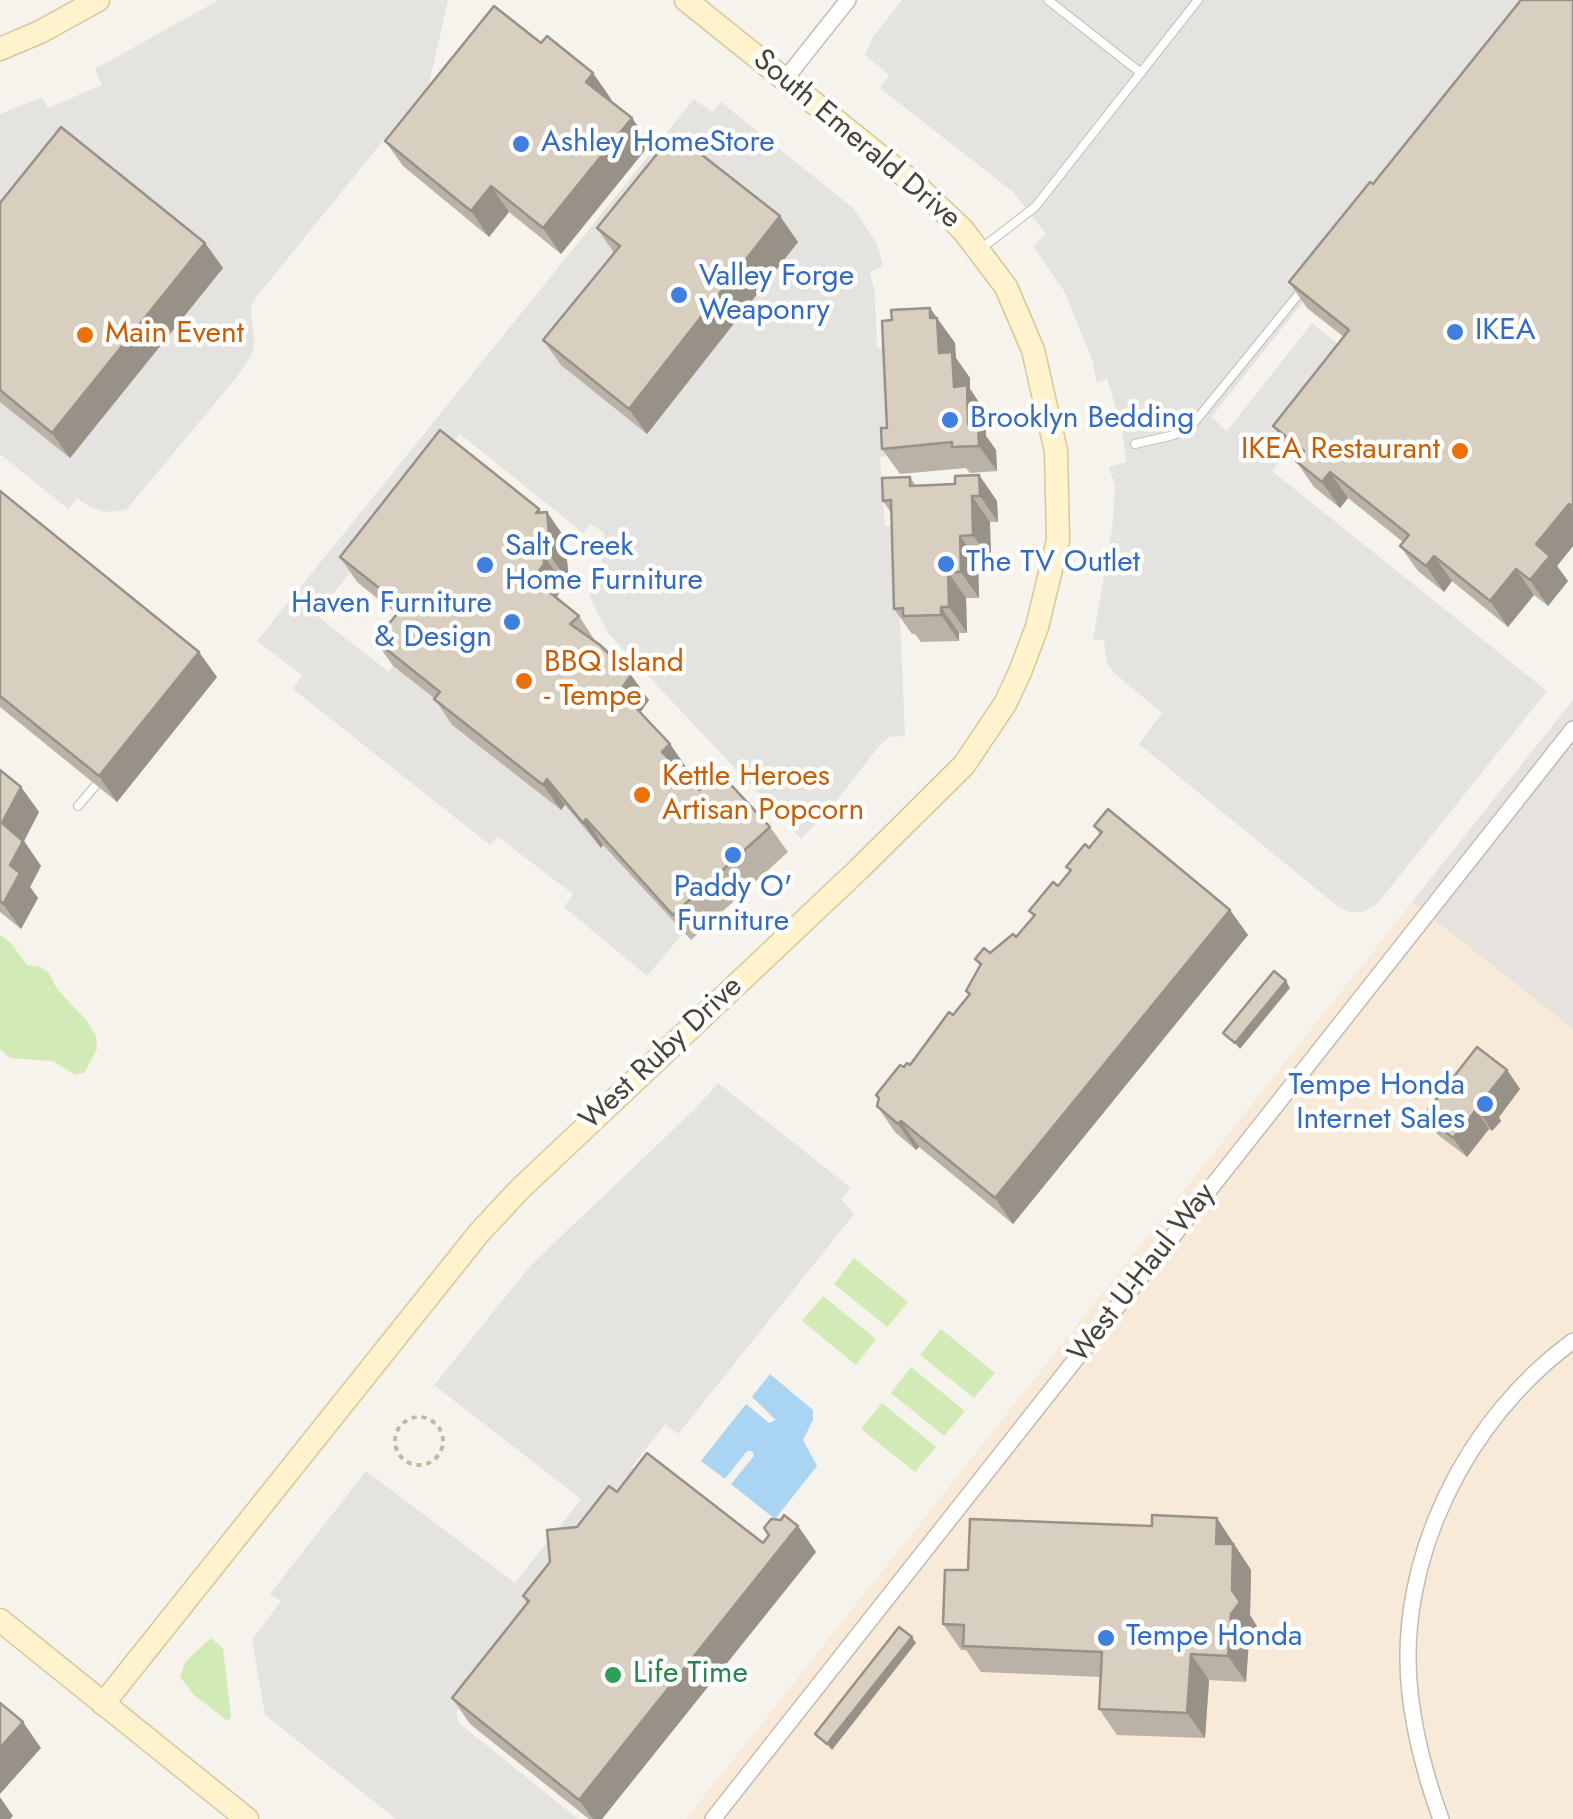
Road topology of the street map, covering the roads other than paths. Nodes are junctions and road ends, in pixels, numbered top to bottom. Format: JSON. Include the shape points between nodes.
{"nodes":[{"id":1,"x":98,"y":0,"type":"edge"},
{"id":2,"x":686,"y":0,"type":"edge"},
{"id":3,"x":848,"y":0,"type":"edge"},
{"id":4,"x":1048,"y":0,"type":"edge"},
{"id":5,"x":1198,"y":0,"type":"edge"},
{"id":6,"x":0,"y":49,"type":"edge"},
{"id":7,"x":1140,"y":73,"type":"junction"},
{"id":8,"x":786,"y":78,"type":"junction"},
{"id":9,"x":979,"y":251,"type":"junction"},
{"id":10,"x":1307,"y":284,"type":"edge"},
{"id":11,"x":1033,"y":350,"type":"joint"},
{"id":12,"x":1135,"y":444,"type":"dead end"},
{"id":13,"x":1573,"y":729,"type":"edge"},
{"id":14,"x":96,"y":785,"type":"edge"},
{"id":15,"x":78,"y":806,"type":"dead end"},
{"id":16,"x":1573,"y":1342,"type":"edge"},
{"id":17,"x":0,"y":1620,"type":"edge"},
{"id":18,"x":103,"y":1704,"type":"junction"},
{"id":19,"x":247,"y":1819,"type":"edge"},
{"id":20,"x":713,"y":1819,"type":"edge"},
{"id":21,"x":1441,"y":1819,"type":"edge"}],
"edges":[{"from":1,"to":6,"type":"street"},
{"from":2,"to":8,"type":"street","name":"South Emerald Drive"},
{"from":3,"to":8,"type":"street"},
{"from":4,"to":7,"type":"lane"},
{"from":5,"to":7,"type":"lane"},
{"from":7,"to":9,"type":"lane","via":[[1034,207]]},
{"from":8,"to":9,"type":"street","name":"South Emerald Drive","via":[[916,184]]},
{"from":9,"to":11,"type":"street","name":"South Emerald Drive","via":[[1006,287]]},
{"from":10,"to":12,"type":"lane","via":[[1193,424]]},
{"from":11,"to":18,"type":"street","name":"West Ruby Drive","via":[[1056,451],[1058,540],[1038,627],[986,736],[935,797],[479,1232]]},
{"from":13,"to":20,"type":"street","name":"West U-Haul Way"},
{"from":14,"to":15,"type":"lane"},
{"from":16,"to":21,"type":"street","via":[[1532,1376],[1478,1440],[1456,1476],[1420,1567],[1409,1636],[1410,1690]]},
{"from":17,"to":18,"type":"street"},
{"from":18,"to":19,"type":"street"}]}
